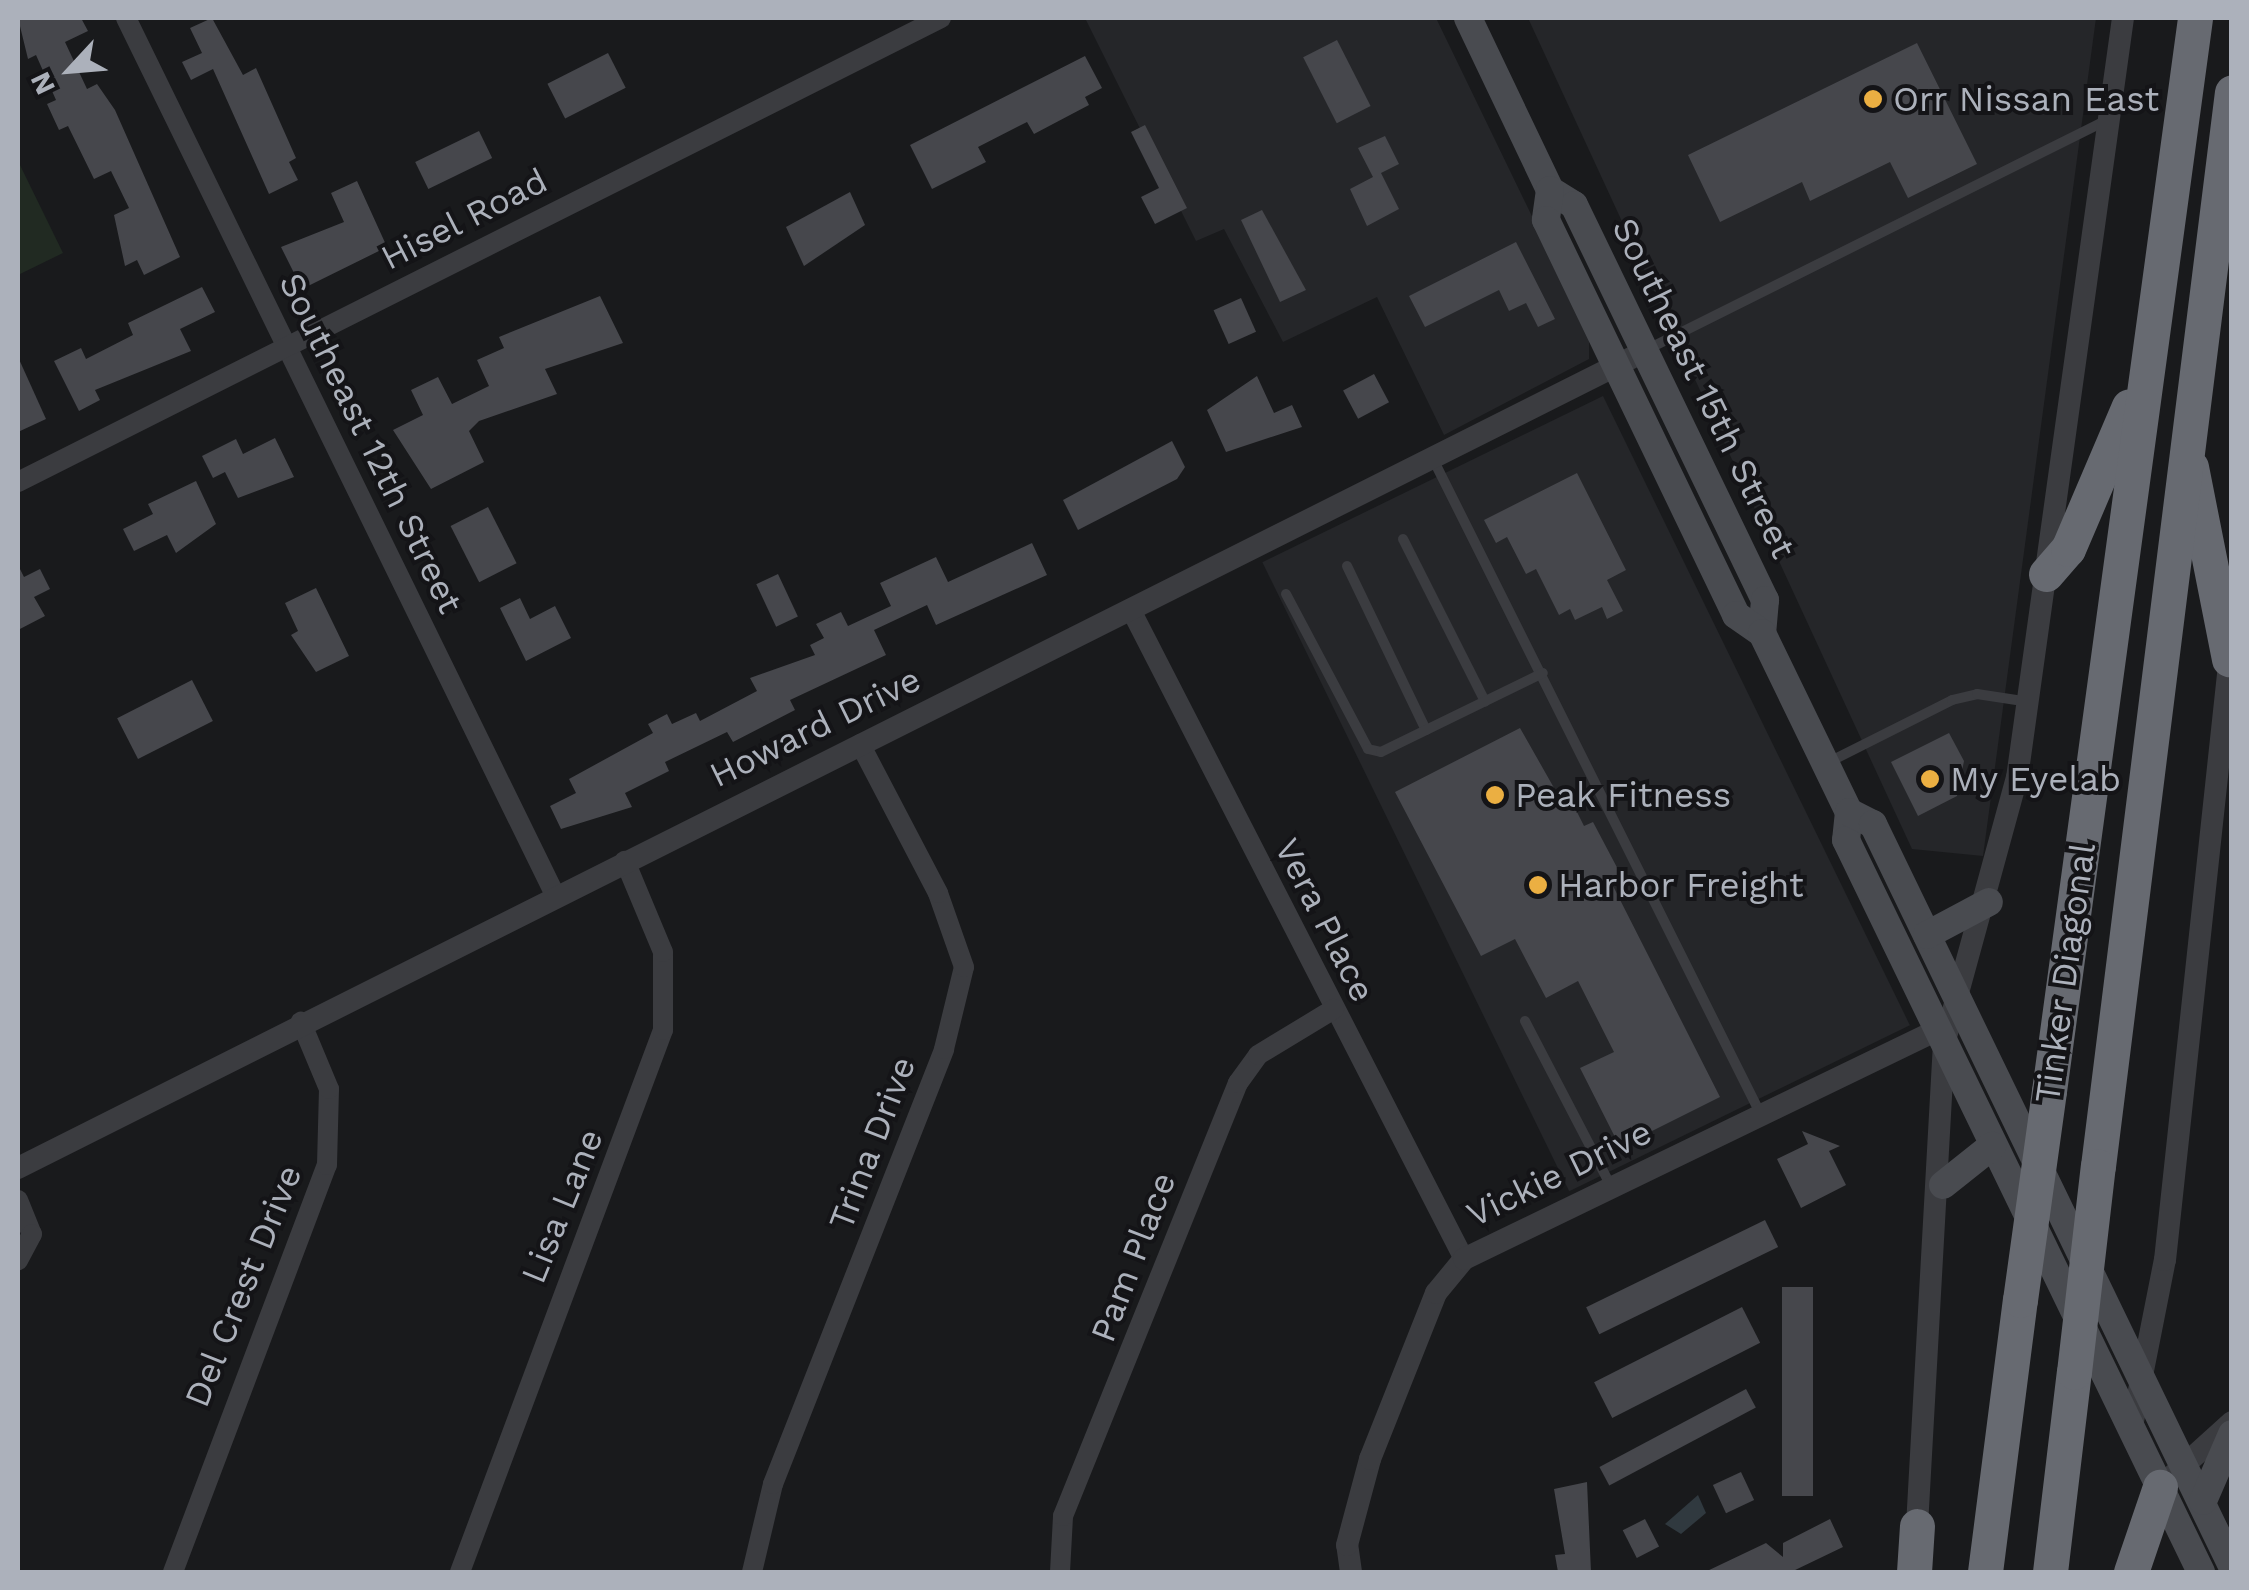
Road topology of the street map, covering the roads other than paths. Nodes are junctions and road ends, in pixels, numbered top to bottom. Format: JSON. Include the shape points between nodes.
{"nodes":[{"id":1,"x":126,"y":18,"type":"edge"},
{"id":2,"x":941,"y":18,"type":"edge"},
{"id":3,"x":1467,"y":18,"type":"edge"},
{"id":4,"x":2123,"y":18,"type":"edge"},
{"id":5,"x":2195,"y":18,"type":"edge"},
{"id":6,"x":2232,"y":92,"type":"edge"},
{"id":7,"x":2110,"y":118,"type":"junction"},
{"id":8,"x":1550,"y":190,"type":"junction"},
{"id":9,"x":287,"y":344,"type":"junction"},
{"id":10,"x":1645,"y":351,"type":"junction"},
{"id":11,"x":1616,"y":364,"type":"junction"},
{"id":12,"x":2147,"y":364,"type":"junction"},
{"id":13,"x":2186,"y":442,"type":"junction"},
{"id":14,"x":1433,"y":458,"type":"junction"},
{"id":15,"x":18,"y":482,"type":"edge"},
{"id":16,"x":1403,"y":539,"type":"dead end"},
{"id":17,"x":1347,"y":566,"type":"dead end"},
{"id":18,"x":2046,"y":574,"type":"junction"},
{"id":19,"x":1286,"y":594,"type":"dead end"},
{"id":20,"x":1131,"y":610,"type":"junction"},
{"id":21,"x":1762,"y":633,"type":"junction"},
{"id":22,"x":2230,"y":651,"type":"edge"},
{"id":23,"x":1543,"y":673,"type":"junction"},
{"id":24,"x":1486,"y":701,"type":"junction"},
{"id":25,"x":2030,"y":702,"type":"junction"},
{"id":26,"x":1426,"y":730,"type":"junction"},
{"id":27,"x":860,"y":744,"type":"junction"},
{"id":28,"x":1825,"y":764,"type":"junction"},
{"id":29,"x":1849,"y":812,"type":"junction"},
{"id":30,"x":624,"y":861,"type":"junction"},
{"id":31,"x":556,"y":897,"type":"junction"},
{"id":32,"x":1989,"y":902,"type":"junction"},
{"id":33,"x":1927,"y":935,"type":"junction"},
{"id":34,"x":1960,"y":1003,"type":"junction"},
{"id":35,"x":1334,"y":1010,"type":"junction"},
{"id":36,"x":1525,"y":1021,"type":"dead end"},
{"id":37,"x":301,"y":1022,"type":"junction"},
{"id":38,"x":1941,"y":1037,"type":"junction"},
{"id":39,"x":1760,"y":1113,"type":"junction"},
{"id":40,"x":1992,"y":1146,"type":"junction"},
{"id":41,"x":18,"y":1168,"type":"edge"},
{"id":42,"x":1943,"y":1185,"type":"junction"},
{"id":43,"x":1611,"y":1186,"type":"junction"},
{"id":44,"x":18,"y":1200,"type":"edge"},
{"id":45,"x":1464,"y":1259,"type":"junction"},
{"id":46,"x":18,"y":1260,"type":"edge"},
{"id":47,"x":2145,"y":1378,"type":"junction"},
{"id":48,"x":2232,"y":1422,"type":"edge"},
{"id":49,"x":2132,"y":1426,"type":"junction"},
{"id":50,"x":2232,"y":1434,"type":"edge"},
{"id":51,"x":2183,"y":1460,"type":"junction"},
{"id":52,"x":2160,"y":1486,"type":"junction"},
{"id":53,"x":2203,"y":1501,"type":"junction"},
{"id":54,"x":1918,"y":1526,"type":"joint"},
{"id":55,"x":2232,"y":1566,"type":"edge"},
{"id":56,"x":172,"y":1572,"type":"edge"},
{"id":57,"x":460,"y":1572,"type":"edge"},
{"id":58,"x":752,"y":1572,"type":"edge"},
{"id":59,"x":1060,"y":1572,"type":"edge"},
{"id":60,"x":1351,"y":1572,"type":"edge"},
{"id":61,"x":1914,"y":1572,"type":"edge"},
{"id":62,"x":1985,"y":1572,"type":"edge"},
{"id":63,"x":2050,"y":1572,"type":"edge"},
{"id":64,"x":2131,"y":1572,"type":"edge"},
{"id":65,"x":2201,"y":1572,"type":"edge"}],
"edges":[{"from":1,"to":9,"type":"street","name":"Southeast 12th Street"},
{"from":2,"to":9,"type":"street","name":"Hisel Road"},
{"from":3,"to":8,"type":"main road","name":"Southeast 15th Street"},
{"from":4,"to":7,"type":"street"},
{"from":5,"to":12,"type":"highway","name":"Tinker Diagonal"},
{"from":6,"to":13,"type":"highway","name":"Tinker Diagonal"},
{"from":7,"to":10,"type":"lane"},
{"from":7,"to":18,"type":"street"},
{"from":8,"to":10,"type":"main road","name":"Southeast 15th Street","via":[[1574,205]]},
{"from":8,"to":11,"type":"main road","name":"Southeast 15th Street","via":[[1546,220]]},
{"from":9,"to":15,"type":"street","name":"Hisel Road"},
{"from":9,"to":31,"type":"street","name":"Southeast 12th Street"},
{"from":10,"to":11,"type":"street","name":"Howard Drive"},
{"from":10,"to":21,"type":"main road","name":"Southeast 15th Street","via":[[1765,600]]},
{"from":11,"to":14,"type":"street","name":"Howard Drive"},
{"from":11,"to":21,"type":"main road","name":"Southeast 15th Street","via":[[1736,615]]},
{"from":12,"to":18,"type":"highway","via":[[2068,549]]},
{"from":12,"to":62,"type":"highway","name":"Tinker Diagonal","bridge":true},
{"from":13,"to":22,"type":"highway"},
{"from":13,"to":63,"type":"highway","name":"Tinker Diagonal","bridge":true},
{"from":14,"to":20,"type":"street","name":"Howard Drive"},
{"from":14,"to":23,"type":"lane"},
{"from":16,"to":24,"type":"lane"},
{"from":17,"to":26,"type":"lane"},
{"from":18,"to":25,"type":"street"},
{"from":19,"to":26,"type":"lane","via":[[1368,749],[1381,752]]},
{"from":20,"to":27,"type":"street","name":"Howard Drive"},
{"from":20,"to":35,"type":"street","name":"Vera Place"},
{"from":21,"to":28,"type":"main road","name":"Southeast 15th Street"},
{"from":22,"to":47,"type":"street"},
{"from":23,"to":24,"type":"lane"},
{"from":23,"to":39,"type":"lane"},
{"from":24,"to":26,"type":"lane"},
{"from":25,"to":28,"type":"lane","via":[[1976,694],[1952,700]]},
{"from":25,"to":32,"type":"street"},
{"from":27,"to":30,"type":"street","name":"Howard Drive"},
{"from":27,"to":58,"type":"street","name":"Trina Drive","via":[[938,893],[964,966],[944,1049],[767,1502]]},
{"from":28,"to":29,"type":"main road","name":"Southeast 15th Street"},
{"from":29,"to":33,"type":"main road","name":"Southeast 15th Street","via":[[1873,824]]},
{"from":29,"to":38,"type":"main road","name":"Southeast 15th Street","via":[[1846,840]]},
{"from":30,"to":31,"type":"street","name":"Howard Drive"},
{"from":30,"to":57,"type":"street","name":"Lisa Lane","via":[[664,952],[663,1030]]},
{"from":31,"to":37,"type":"street","name":"Howard Drive"},
{"from":32,"to":33,"type":"main road"},
{"from":32,"to":34,"type":"street"},
{"from":33,"to":34,"type":"main road","name":"Southeast 15th Street"},
{"from":34,"to":38,"type":"street"},
{"from":34,"to":47,"type":"main road","name":"Southeast 15th Street"},
{"from":35,"to":45,"type":"street","name":"Vera Place"},
{"from":35,"to":59,"type":"street","name":"Pam Place","via":[[1258,1055],[1238,1082],[1064,1516]]},
{"from":36,"to":43,"type":"lane"},
{"from":37,"to":41,"type":"street","name":"Howard Drive"},
{"from":37,"to":56,"type":"street","name":"Del Crest Drive","via":[[328,1089],[327,1165]]},
{"from":38,"to":39,"type":"street","name":"Vickie Drive"},
{"from":38,"to":40,"type":"main road","name":"Southeast 15th Street"},
{"from":38,"to":42,"type":"street"},
{"from":39,"to":43,"type":"street","name":"Vickie Drive"},
{"from":40,"to":42,"type":"main road"},
{"from":40,"to":49,"type":"main road","name":"Southeast 15th Street"},
{"from":42,"to":54,"type":"street"},
{"from":43,"to":45,"type":"street","name":"Vickie Drive"},
{"from":44,"to":46,"type":"street","via":[[32,1234]]},
{"from":45,"to":60,"type":"street","name":"Vickie Drive","via":[[1436,1293],[1370,1458],[1347,1545]]},
{"from":47,"to":49,"type":"street"},
{"from":47,"to":51,"type":"main road","name":"Southeast 15th Street"},
{"from":48,"to":51,"type":"street"},
{"from":49,"to":52,"type":"main road","name":"Southeast 15th Street"},
{"from":50,"to":53,"type":"main road"},
{"from":51,"to":52,"type":"street"},
{"from":51,"to":53,"type":"main road","name":"Southeast 15th Street"},
{"from":52,"to":64,"type":"highway"},
{"from":52,"to":65,"type":"main road","name":"Southeast 15th Street"},
{"from":53,"to":55,"type":"main road","name":"Southeast 15th Street"},
{"from":54,"to":61,"type":"highway"}]}
